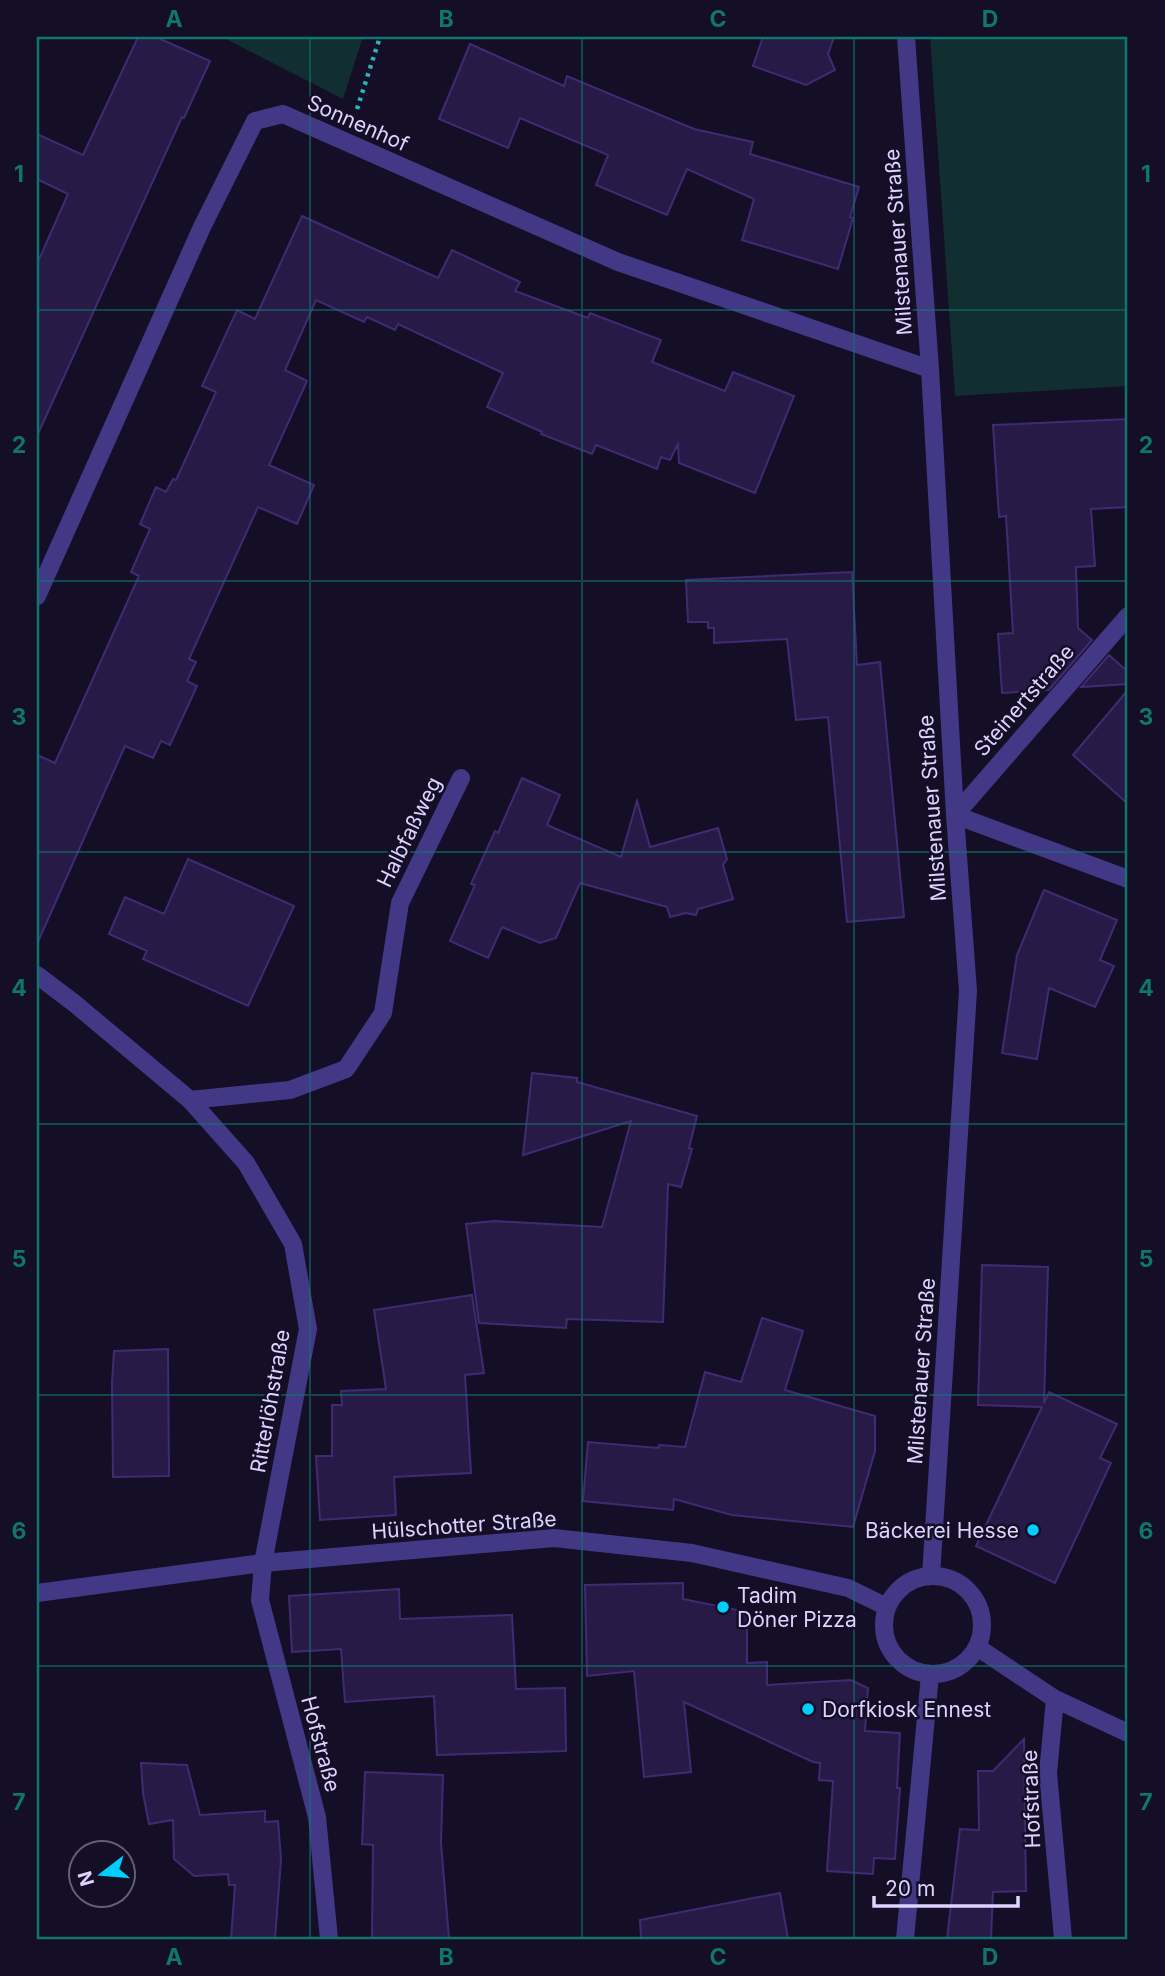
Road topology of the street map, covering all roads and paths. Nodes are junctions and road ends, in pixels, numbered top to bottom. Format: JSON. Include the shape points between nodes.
{"nodes":[{"id":1,"x":380,"y":37,"type":"edge"},
{"id":2,"x":906,"y":37,"type":"edge"},
{"id":3,"x":346,"y":143,"type":"junction"},
{"id":4,"x":930,"y":369,"type":"junction"},
{"id":5,"x":37,"y":596,"type":"edge"},
{"id":6,"x":1128,"y":616,"type":"edge"},
{"id":7,"x":461,"y":778,"type":"dead end"},
{"id":8,"x":955,"y":814,"type":"junction"},
{"id":9,"x":1128,"y":879,"type":"edge"},
{"id":10,"x":37,"y":975,"type":"edge"},
{"id":11,"x":190,"y":1100,"type":"junction"},
{"id":12,"x":263,"y":1563,"type":"junction"},
{"id":13,"x":931,"y":1576,"type":"junction"},
{"id":14,"x":37,"y":1593,"type":"edge"},
{"id":15,"x":887,"y":1607,"type":"junction"},
{"id":16,"x":977,"y":1647,"type":"junction"},
{"id":17,"x":930,"y":1675,"type":"junction"},
{"id":18,"x":1055,"y":1699,"type":"junction"},
{"id":19,"x":1128,"y":1733,"type":"edge"},
{"id":20,"x":329,"y":1939,"type":"edge"},
{"id":21,"x":905,"y":1939,"type":"edge"},
{"id":22,"x":1063,"y":1939,"type":"edge"}],
"edges":[{"from":1,"to":3,"type":"path"},
{"from":2,"to":4,"type":"street","name":"Milstenauer Straße"},
{"from":3,"to":4,"type":"street","name":"Sonnenhof","via":[[618,262]]},
{"from":3,"to":5,"type":"street","name":"Sonnenhof","via":[[283,114],[255,121],[202,227]]},
{"from":4,"to":8,"type":"street","name":"Milstenauer Straße"},
{"from":6,"to":8,"type":"street","name":"Steinertstraße"},
{"from":7,"to":11,"type":"street","name":"Halbfaßweg","via":[[400,903],[383,1013],[346,1069],[290,1090]]},
{"from":8,"to":9,"type":"street"},
{"from":8,"to":13,"type":"street","name":"Milstenauer Straße","via":[[968,991]]},
{"from":10,"to":11,"type":"street","name":"Ritterlöhstraße"},
{"from":11,"to":12,"type":"street","name":"Ritterlöhstraße","via":[[246,1163],[293,1244],[308,1329]]},
{"from":12,"to":14,"type":"street","name":"Hülschotter Straße"},
{"from":12,"to":15,"type":"street","name":"Hülschotter Straße","via":[[554,1538],[692,1553],[848,1588]]},
{"from":12,"to":20,"type":"street","name":"Hofstraße","via":[[260,1600],[317,1817]]},
{"from":13,"to":15,"type":"street","via":[[913,1580]]},
{"from":13,"to":16,"type":"street","via":[[951,1580],[968,1591],[979,1608],[982,1628]]},
{"from":15,"to":17,"type":"street","via":[[885,1638],[892,1651],[902,1663]]},
{"from":16,"to":17,"type":"street","via":[[949,1672]]},
{"from":16,"to":18,"type":"street"},
{"from":17,"to":21,"type":"street"},
{"from":18,"to":19,"type":"street"},
{"from":18,"to":22,"type":"street","name":"Hofstraße","via":[[1048,1773]]}]}
